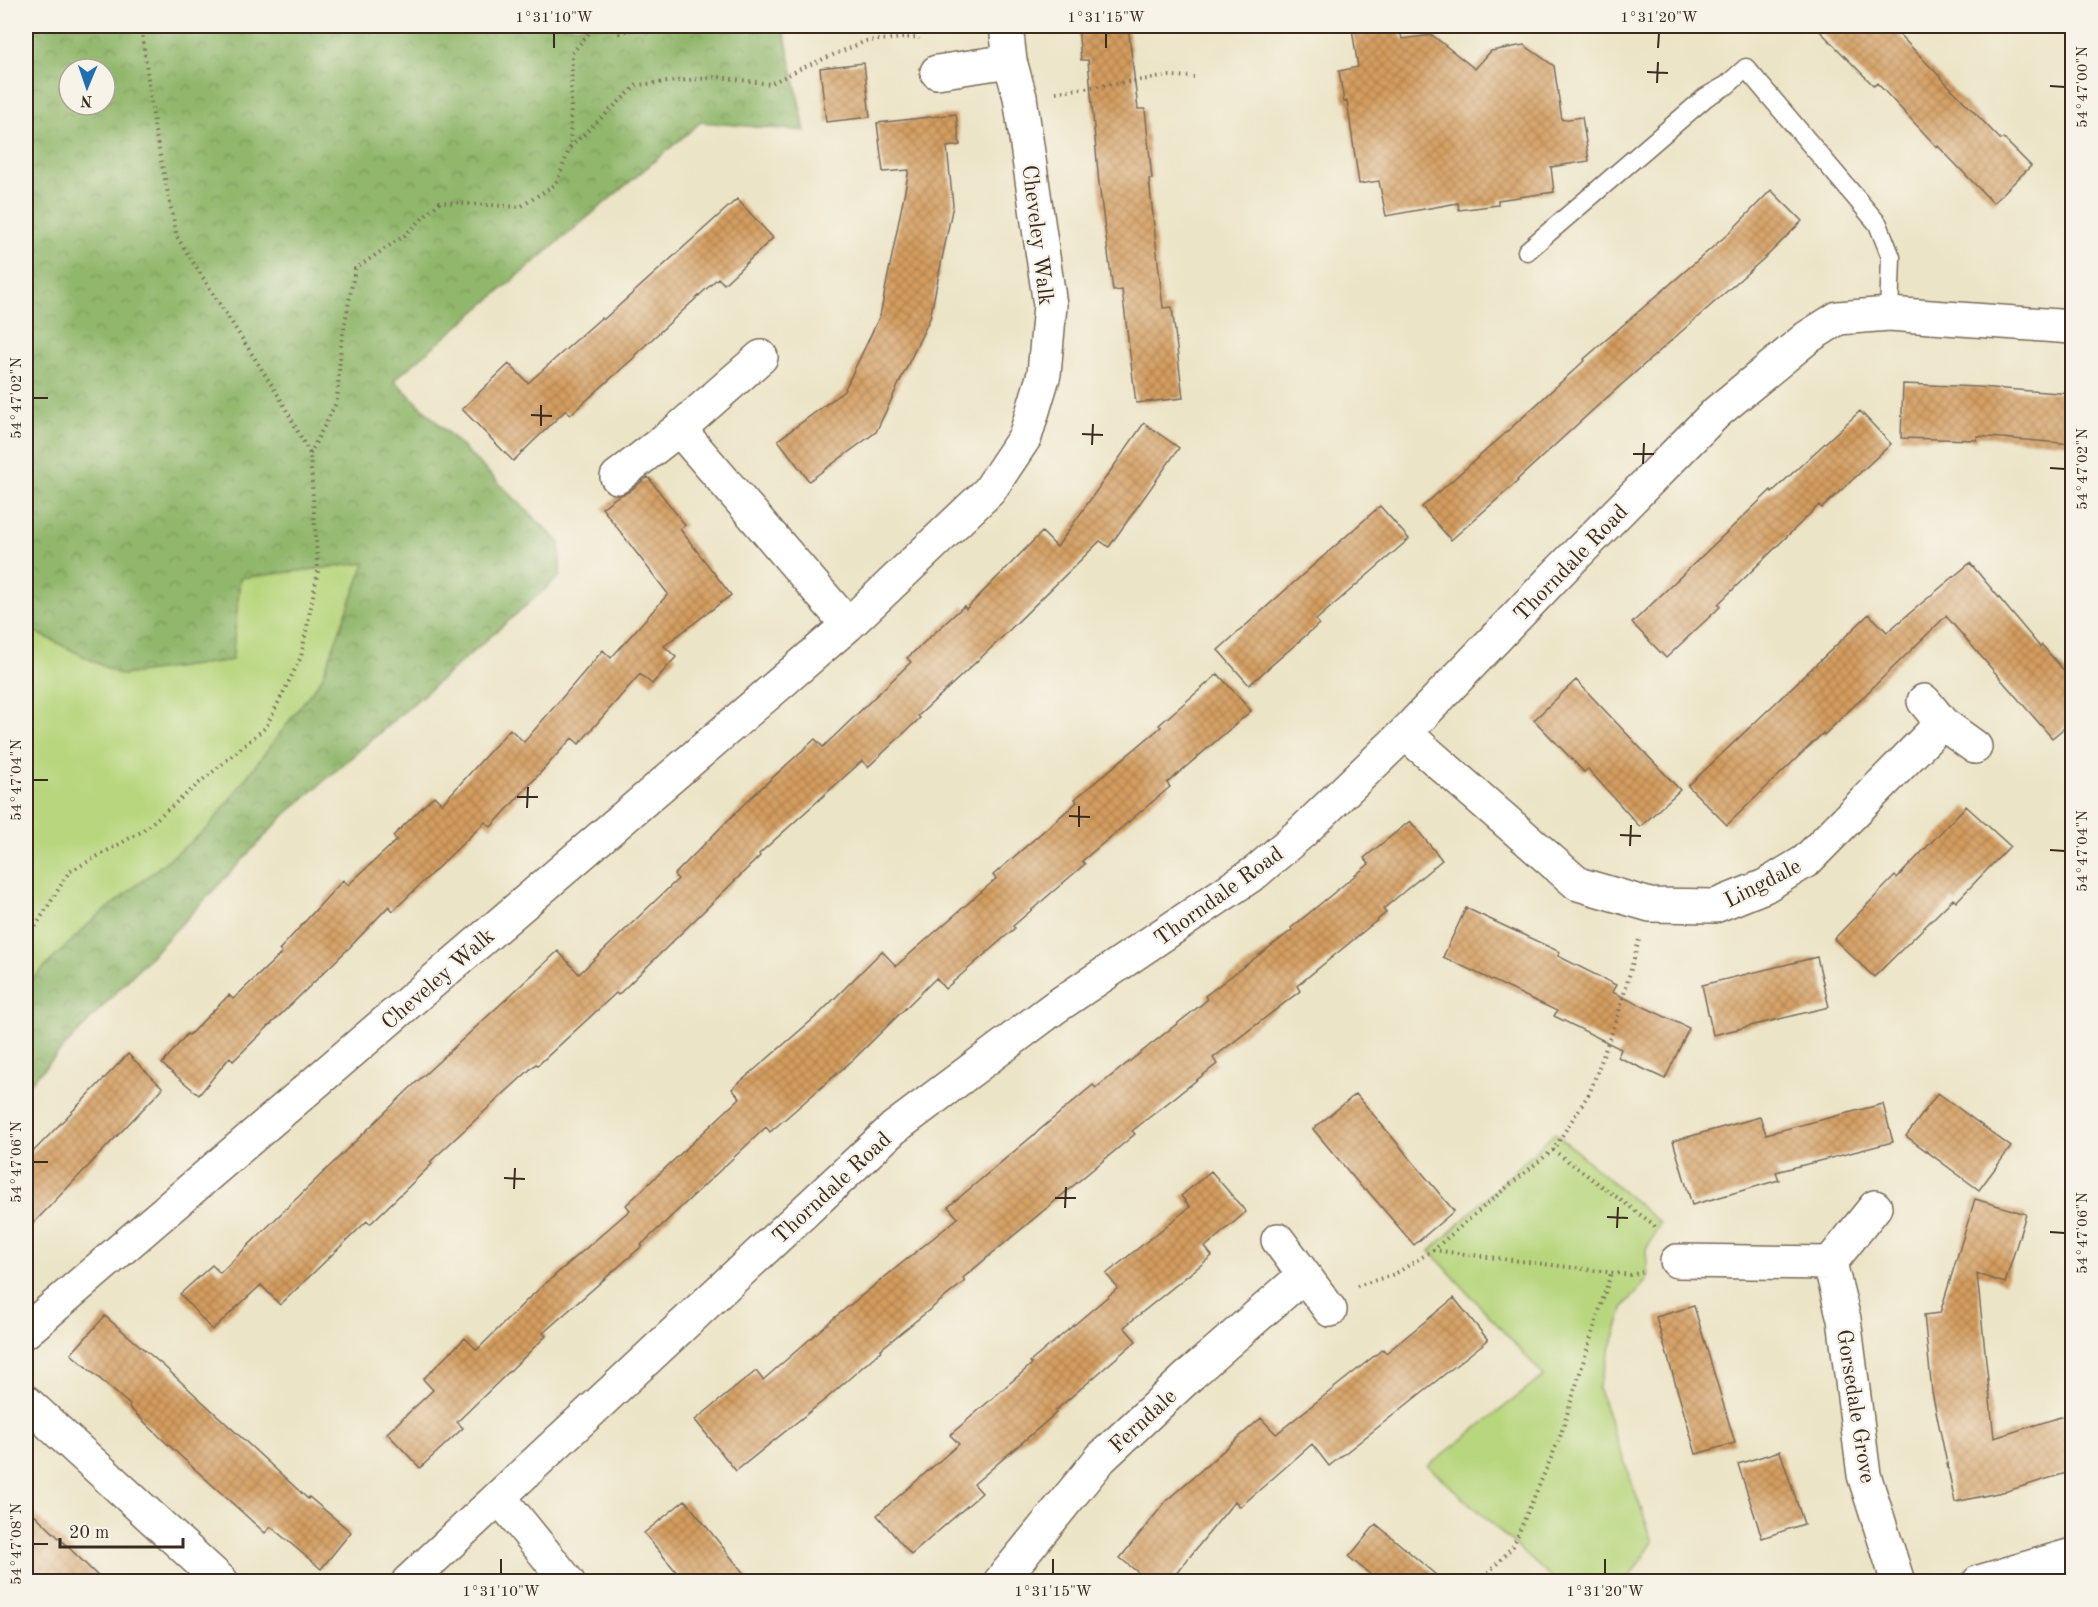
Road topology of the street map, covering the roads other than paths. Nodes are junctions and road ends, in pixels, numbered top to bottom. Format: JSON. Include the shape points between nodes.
{"nodes":[{"id":1,"x":1006,"y":26,"type":"edge"},
{"id":2,"x":1010,"y":61,"type":"junction"},
{"id":3,"x":937,"y":72,"type":"road end"},
{"id":4,"x":1527,"y":251,"type":"dead end"},
{"id":5,"x":1889,"y":314,"type":"junction"},
{"id":6,"x":2073,"y":327,"type":"edge"},
{"id":7,"x":761,"y":357,"type":"dead end"},
{"id":8,"x":679,"y":429,"type":"junction"},
{"id":9,"x":617,"y":477,"type":"dead end"},
{"id":10,"x":848,"y":625,"type":"junction"},
{"id":11,"x":1406,"y":733,"type":"junction"},
{"id":12,"x":1975,"y":747,"type":"dead end"},
{"id":13,"x":1875,"y":1207,"type":"dead end"},
{"id":14,"x":1278,"y":1240,"type":"dead end"},
{"id":15,"x":1677,"y":1261,"type":"road end"},
{"id":16,"x":1830,"y":1263,"type":"junction"},
{"id":17,"x":1303,"y":1276,"type":"junction"},
{"id":18,"x":1330,"y":1310,"type":"road end"},
{"id":19,"x":26,"y":1331,"type":"edge"},
{"id":20,"x":26,"y":1402,"type":"edge"},
{"id":21,"x":500,"y":1498,"type":"junction"},
{"id":22,"x":2073,"y":1555,"type":"edge"},
{"id":23,"x":222,"y":1581,"type":"edge"},
{"id":24,"x":408,"y":1581,"type":"edge"},
{"id":25,"x":568,"y":1581,"type":"edge"},
{"id":26,"x":1000,"y":1581,"type":"edge"},
{"id":27,"x":1898,"y":1581,"type":"edge"},
{"id":28,"x":1979,"y":1581,"type":"edge"}],
"edges":[{"from":1,"to":2,"type":"street","name":"Cheveley Walk"},
{"from":2,"to":3,"type":"street"},
{"from":2,"to":10,"type":"street","name":"Cheveley Walk","via":[[1020,97],[1050,305],[1044,374],[1025,437],[989,491]]},
{"from":4,"to":5,"type":"lane","via":[[1706,97],[1746,68],[1878,224],[1891,257]]},
{"from":5,"to":6,"type":"street","name":"Thorndale Road"},
{"from":5,"to":11,"type":"street","name":"Thorndale Road","via":[[1838,318],[1808,337],[1717,412]]},
{"from":7,"to":8,"type":"street"},
{"from":8,"to":9,"type":"street"},
{"from":8,"to":10,"type":"street"},
{"from":10,"to":19,"type":"street","name":"Cheveley Walk"},
{"from":11,"to":12,"type":"street","name":"Lingdale","via":[[1578,884],[1650,905],[1715,906],[1765,886],[1806,861],[1933,712]]},
{"from":11,"to":21,"type":"street","name":"Thorndale Road","via":[[1256,872],[1054,1008],[894,1128]]},
{"from":13,"to":16,"type":"street"},
{"from":14,"to":17,"type":"street"},
{"from":15,"to":16,"type":"street"},
{"from":16,"to":27,"type":"street","name":"Gorsedale Grove","via":[[1844,1319],[1864,1475]]},
{"from":17,"to":18,"type":"street"},
{"from":17,"to":26,"type":"street","name":"Ferndale","via":[[1101,1458]]},
{"from":20,"to":23,"type":"street"},
{"from":21,"to":24,"type":"street","name":"Thorndale Road"},
{"from":21,"to":25,"type":"street"},
{"from":22,"to":28,"type":"street"}]}
